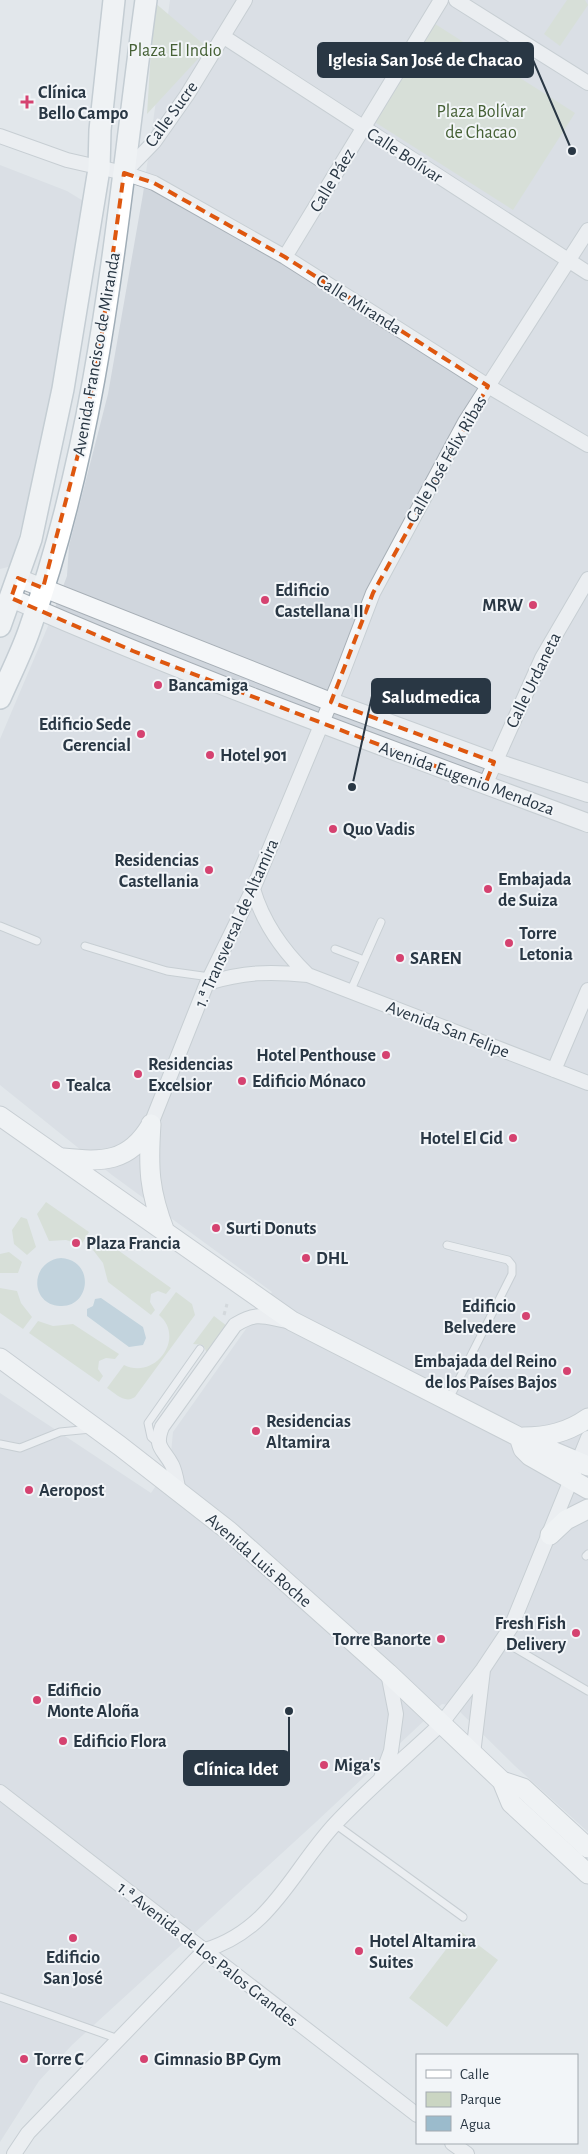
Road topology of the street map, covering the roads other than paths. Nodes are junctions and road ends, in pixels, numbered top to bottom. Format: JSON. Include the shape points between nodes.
{"nodes":[{"id":1,"x":114,"y":0,"type":"edge"},
{"id":2,"x":146,"y":0,"type":"edge"},
{"id":3,"x":245,"y":0,"type":"edge"},
{"id":4,"x":441,"y":0,"type":"edge"},
{"id":5,"x":456,"y":0,"type":"edge"},
{"id":6,"x":224,"y":37,"type":"junction"},
{"id":7,"x":588,"y":83,"type":"edge"},
{"id":8,"x":363,"y":129,"type":"junction"},
{"id":9,"x":0,"y":136,"type":"edge"},
{"id":10,"x":99,"y":169,"type":"junction"},
{"id":11,"x":124,"y":173,"type":"junction"},
{"id":12,"x":588,"y":230,"type":"edge"},
{"id":13,"x":285,"y":257,"type":"junction"},
{"id":14,"x":568,"y":260,"type":"junction"},
{"id":15,"x":588,"y":272,"type":"edge"},
{"id":16,"x":488,"y":386,"type":"junction"},
{"id":17,"x":588,"y":445,"type":"edge"},
{"id":18,"x":18,"y":578,"type":"junction"},
{"id":19,"x":588,"y":580,"type":"edge"},
{"id":20,"x":44,"y":589,"type":"junction"},
{"id":21,"x":6,"y":596,"type":"edge"},
{"id":22,"x":36,"y":609,"type":"junction"},
{"id":23,"x":0,"y":626,"type":"edge"},
{"id":24,"x":0,"y":698,"type":"edge"},
{"id":25,"x":331,"y":702,"type":"junction"},
{"id":26,"x":321,"y":724,"type":"junction"},
{"id":27,"x":494,"y":762,"type":"junction"},
{"id":28,"x":485,"y":785,"type":"junction"},
{"id":29,"x":588,"y":793,"type":"edge"},
{"id":30,"x":588,"y":823,"type":"edge"},
{"id":31,"x":253,"y":889,"type":"junction"},
{"id":32,"x":380,"y":922,"type":"dead end"},
{"id":33,"x":0,"y":926,"type":"edge"},
{"id":34,"x":37,"y":941,"type":"dead end"},
{"id":35,"x":85,"y":946,"type":"dead end"},
{"id":36,"x":335,"y":949,"type":"dead end"},
{"id":37,"x":364,"y":960,"type":"junction"},
{"id":38,"x":308,"y":975,"type":"junction"},
{"id":39,"x":208,"y":980,"type":"junction"},
{"id":40,"x":588,"y":990,"type":"edge"},
{"id":41,"x":350,"y":992,"type":"junction"},
{"id":42,"x":554,"y":1070,"type":"junction"},
{"id":43,"x":588,"y":1082,"type":"edge"},
{"id":44,"x":0,"y":1116,"type":"edge"},
{"id":45,"x":151,"y":1124,"type":"junction"},
{"id":46,"x":59,"y":1157,"type":"junction"},
{"id":47,"x":165,"y":1232,"type":"junction"},
{"id":48,"x":447,"y":1245,"type":"dead end"},
{"id":49,"x":292,"y":1321,"type":"junction"},
{"id":50,"x":200,"y":1349,"type":"dead end"},
{"id":51,"x":0,"y":1358,"type":"edge"},
{"id":52,"x":448,"y":1401,"type":"junction"},
{"id":53,"x":588,"y":1418,"type":"edge"},
{"id":54,"x":99,"y":1431,"type":"junction"},
{"id":55,"x":519,"y":1437,"type":"junction"},
{"id":56,"x":588,"y":1438,"type":"edge"},
{"id":57,"x":0,"y":1444,"type":"edge"},
{"id":58,"x":158,"y":1444,"type":"junction"},
{"id":59,"x":584,"y":1464,"type":"edge"},
{"id":60,"x":580,"y":1485,"type":"edge"},
{"id":61,"x":180,"y":1492,"type":"junction"},
{"id":62,"x":588,"y":1509,"type":"edge"},
{"id":63,"x":550,"y":1535,"type":"junction"},
{"id":64,"x":503,"y":1641,"type":"junction"},
{"id":65,"x":484,"y":1670,"type":"junction"},
{"id":66,"x":388,"y":1673,"type":"junction"},
{"id":67,"x":588,"y":1691,"type":"edge"},
{"id":68,"x":441,"y":1724,"type":"junction"},
{"id":69,"x":473,"y":1754,"type":"junction"},
{"id":70,"x":380,"y":1781,"type":"junction"},
{"id":71,"x":502,"y":1781,"type":"junction"},
{"id":72,"x":0,"y":1792,"type":"edge"},
{"id":73,"x":335,"y":1824,"type":"junction"},
{"id":74,"x":588,"y":1848,"type":"edge"},
{"id":75,"x":588,"y":1874,"type":"edge"},
{"id":76,"x":463,"y":1917,"type":"dead end"},
{"id":77,"x":204,"y":1950,"type":"junction"},
{"id":78,"x":0,"y":1997,"type":"edge"},
{"id":79,"x":113,"y":2037,"type":"dead end"},
{"id":80,"x":416,"y":2114,"type":"edge"},
{"id":81,"x":453,"y":2144,"type":"edge"},
{"id":82,"x":464,"y":2153,"type":"edge"},
{"id":83,"x":14,"y":2154,"type":"edge"}],
"edges":[{"from":1,"to":10,"type":"main road","name":"Avenida Francisco de Miranda"},
{"from":2,"to":11,"type":"main road","name":"Avenida Francisco de Miranda"},
{"from":3,"to":6,"type":"street","name":"Calle Sucre"},
{"from":4,"to":8,"type":"street","name":"Calle Páez"},
{"from":5,"to":7,"type":"street"},
{"from":6,"to":8,"type":"street","name":"Calle Bolívar"},
{"from":6,"to":11,"type":"street","name":"Calle Sucre","via":[[154,142]]},
{"from":8,"to":13,"type":"street","name":"Calle Páez"},
{"from":8,"to":14,"type":"street","name":"Calle Bolívar"},
{"from":9,"to":10,"type":"street","name":"Calle Miranda"},
{"from":10,"to":11,"type":"street","name":"Calle Miranda"},
{"from":10,"to":18,"type":"main road","name":"Avenida Francisco de Miranda","via":[[63,389],[31,539]]},
{"from":11,"to":13,"type":"street","name":"Calle Miranda","via":[[154,183]]},
{"from":11,"to":20,"type":"main road","name":"Avenida Francisco de Miranda","via":[[101,340],[81,445]]},
{"from":12,"to":14,"type":"street","name":"Calle José Félix Ribas"},
{"from":13,"to":16,"type":"street","name":"Calle Miranda"},
{"from":14,"to":15,"type":"street","name":"Calle Bolívar"},
{"from":14,"to":16,"type":"street","name":"Calle José Félix Ribas"},
{"from":16,"to":17,"type":"street","name":"Calle Miranda"},
{"from":16,"to":25,"type":"street","name":"Calle José Félix Ribas","via":[[456,437],[373,593]]},
{"from":18,"to":20,"type":"street","name":"Avenida Eugenio Mendoza"},
{"from":18,"to":21,"type":"main road","name":"Avenida Francisco de Miranda"},
{"from":19,"to":27,"type":"street","name":"Calle Urdaneta","via":[[542,658]]},
{"from":20,"to":22,"type":"main road","name":"Avenida Francisco de Miranda"},
{"from":20,"to":25,"type":"street","name":"Avenida Eugenio Mendoza"},
{"from":21,"to":22,"type":"street","name":"Avenida Eugenio Mendoza"},
{"from":21,"to":23,"type":"main road","name":"Avenida Francisco de Miranda"},
{"from":22,"to":24,"type":"main road","name":"Avenida Francisco de Miranda"},
{"from":22,"to":26,"type":"street","name":"Avenida Eugenio Mendoza"},
{"from":25,"to":26,"type":"street","name":"Calle José Félix Ribas"},
{"from":25,"to":27,"type":"street","name":"Avenida Eugenio Mendoza"},
{"from":26,"to":28,"type":"street","name":"Avenida Eugenio Mendoza"},
{"from":26,"to":31,"type":"street","name":"1.ª Transversal de Altamira"},
{"from":27,"to":28,"type":"street","name":"Calle Urdaneta"},
{"from":27,"to":29,"type":"street","name":"Avenida Eugenio Mendoza"},
{"from":28,"to":30,"type":"street","name":"Avenida Eugenio Mendoza"},
{"from":31,"to":38,"type":"street","name":"Avenida San Felipe","via":[[258,905],[286,954]]},
{"from":31,"to":39,"type":"street","name":"1.ª Transversal de Altamira"},
{"from":32,"to":37,"type":"lane"},
{"from":33,"to":34,"type":"lane"},
{"from":35,"to":39,"type":"lane"},
{"from":36,"to":37,"type":"lane"},
{"from":37,"to":41,"type":"lane"},
{"from":38,"to":39,"type":"street","name":"Avenida San Felipe","via":[[270,971]]},
{"from":38,"to":41,"type":"street","name":"Avenida San Felipe"},
{"from":39,"to":45,"type":"street","name":"1.ª Transversal de Altamira"},
{"from":40,"to":42,"type":"street"},
{"from":41,"to":42,"type":"street","name":"Avenida San Felipe"},
{"from":42,"to":43,"type":"street","name":"Avenida San Felipe"},
{"from":44,"to":46,"type":"main road"},
{"from":45,"to":46,"type":"main road","via":[[139,1143],[118,1156],[91,1161]]},
{"from":45,"to":47,"type":"main road","via":[[149,1177]]},
{"from":46,"to":47,"type":"main road"},
{"from":47,"to":49,"type":"main road"},
{"from":48,"to":52,"type":"lane","via":[[508,1260],[512,1266],[512,1274]]},
{"from":49,"to":52,"type":"main road"},
{"from":49,"to":58,"type":"street","via":[[248,1316],[235,1326],[162,1427]]},
{"from":50,"to":58,"type":"lane","via":[[148,1423]]},
{"from":51,"to":54,"type":"main road","name":"Avenida Luis Roche"},
{"from":52,"to":55,"type":"main road"},
{"from":53,"to":55,"type":"main road","via":[[573,1428],[551,1435]]},
{"from":54,"to":57,"type":"lane","via":[[60,1432],[20,1448]]},
{"from":54,"to":61,"type":"main road","name":"Avenida Luis Roche"},
{"from":55,"to":59,"type":"main road"},
{"from":55,"to":60,"type":"main road","via":[[523,1449],[530,1456]]},
{"from":56,"to":59,"type":"street"},
{"from":58,"to":61,"type":"street","via":[[172,1466]]},
{"from":59,"to":60,"type":"street"},
{"from":60,"to":63,"type":"street"},
{"from":61,"to":66,"type":"main road","name":"Avenida Luis Roche","via":[[229,1531]]},
{"from":62,"to":63,"type":"main road","via":[[566,1520]]},
{"from":63,"to":64,"type":"street"},
{"from":64,"to":65,"type":"street"},
{"from":64,"to":67,"type":"lane"},
{"from":65,"to":68,"type":"street"},
{"from":65,"to":69,"type":"street"},
{"from":66,"to":68,"type":"main road","name":"Avenida Luis Roche"},
{"from":66,"to":70,"type":"street","via":[[396,1714],[395,1731]]},
{"from":68,"to":69,"type":"main road","name":"Avenida Luis Roche"},
{"from":68,"to":70,"type":"street"},
{"from":69,"to":71,"type":"main road","name":"Avenida Luis Roche"},
{"from":70,"to":73,"type":"street"},
{"from":71,"to":74,"type":"main road","name":"Avenida Luis Roche","via":[[523,1788]]},
{"from":71,"to":75,"type":"main road","name":"Avenida Luis Roche","via":[[511,1803]]},
{"from":72,"to":77,"type":"street","name":"1.ª Avenida de Los Palos Grandes"},
{"from":73,"to":76,"type":"lane"},
{"from":73,"to":77,"type":"street","via":[[273,1905],[241,1935]]},
{"from":77,"to":80,"type":"street","name":"1.ª Avenida de Los Palos Grandes"},
{"from":77,"to":83,"type":"street","via":[[28,2133]]},
{"from":78,"to":79,"type":"lane"},
{"from":81,"to":82,"type":"street"}]}
